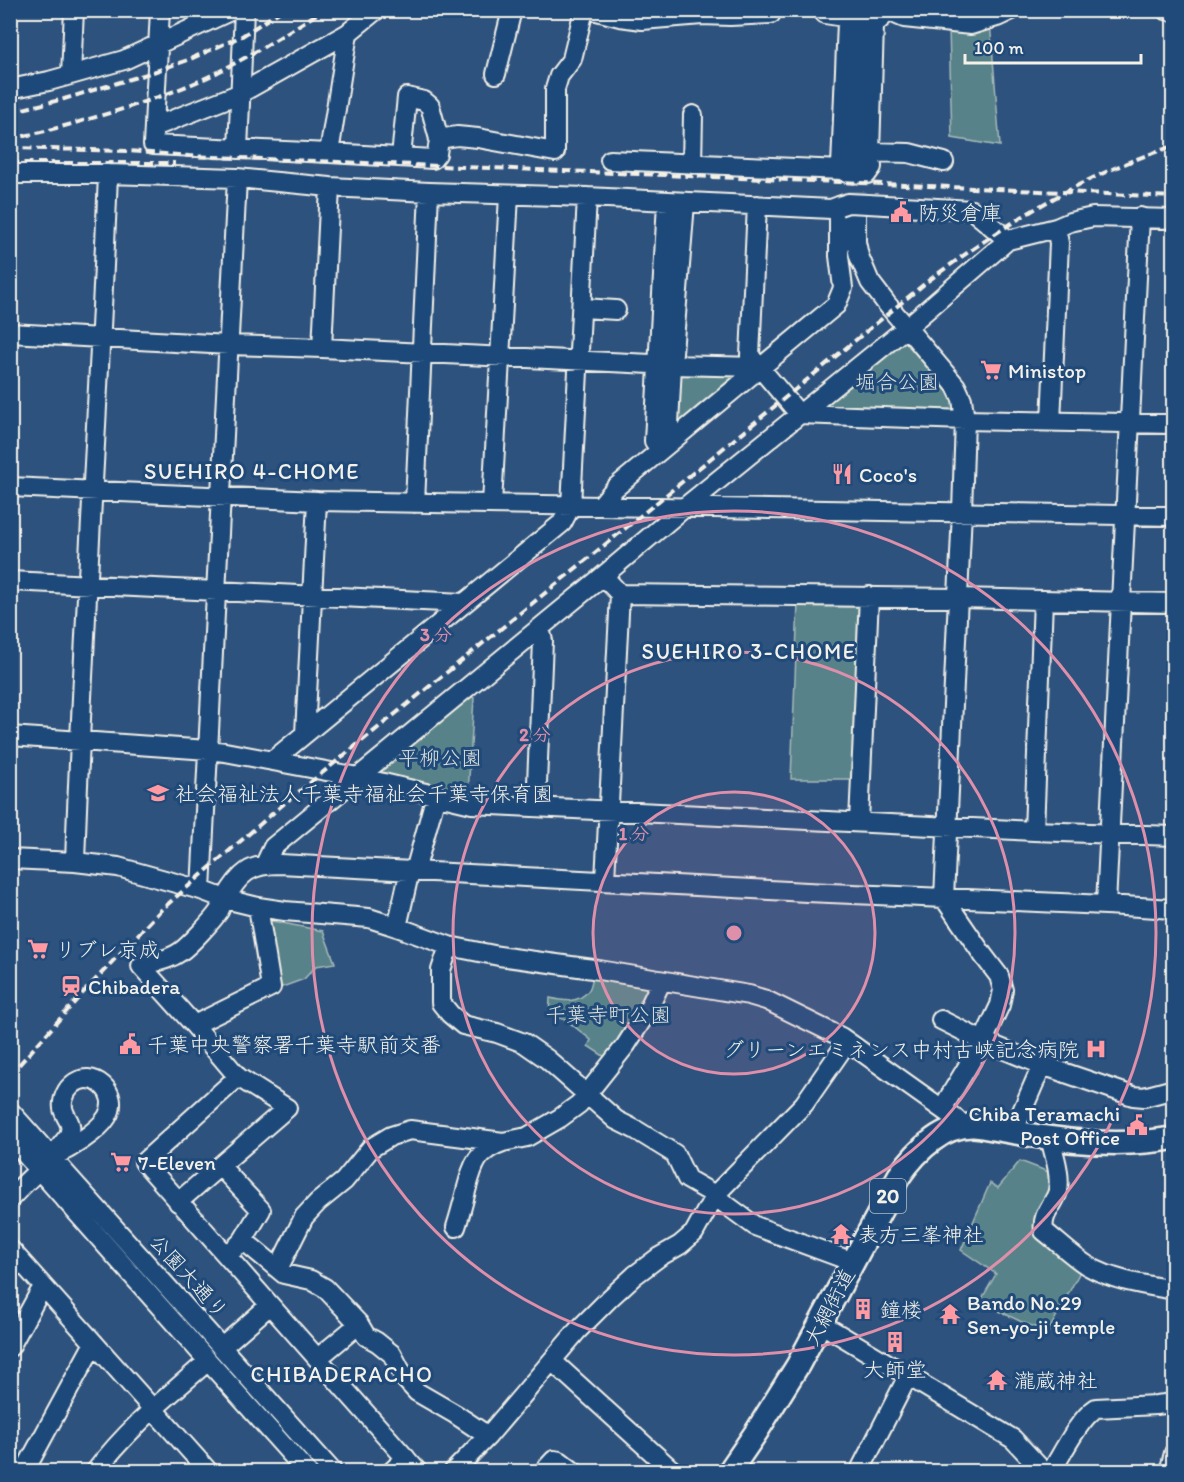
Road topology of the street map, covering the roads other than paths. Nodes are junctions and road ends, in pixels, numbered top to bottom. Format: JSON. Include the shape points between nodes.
{"nodes":[{"id":1,"x":74,"y":10,"type":"edge"},
{"id":2,"x":160,"y":10,"type":"edge"},
{"id":3,"x":232,"y":10,"type":"edge"},
{"id":4,"x":244,"y":10,"type":"edge"},
{"id":5,"x":376,"y":10,"type":"edge"},
{"id":6,"x":512,"y":10,"type":"edge"},
{"id":7,"x":584,"y":10,"type":"edge"},
{"id":8,"x":593,"y":10,"type":"edge"},
{"id":9,"x":771,"y":10,"type":"edge"},
{"id":10,"x":822,"y":10,"type":"edge"},
{"id":11,"x":861,"y":10,"type":"edge"},
{"id":12,"x":889,"y":10,"type":"edge"},
{"id":13,"x":894,"y":10,"type":"edge"},
{"id":14,"x":1012,"y":10,"type":"edge"},
{"id":15,"x":1166,"y":10,"type":"edge"},
{"id":16,"x":1173,"y":12,"type":"edge"},
{"id":17,"x":348,"y":33,"type":"junction"},
{"id":18,"x":159,"y":45,"type":"junction"},
{"id":19,"x":496,"y":74,"type":"dead end"},
{"id":20,"x":71,"y":75,"type":"junction"},
{"id":21,"x":10,"y":89,"type":"edge"},
{"id":22,"x":241,"y":93,"type":"junction"},
{"id":23,"x":693,"y":115,"type":"dead end"},
{"id":24,"x":154,"y":127,"type":"junction"},
{"id":25,"x":439,"y":139,"type":"junction"},
{"id":26,"x":238,"y":149,"type":"junction"},
{"id":27,"x":870,"y":152,"type":"junction"},
{"id":28,"x":329,"y":153,"type":"junction"},
{"id":29,"x":401,"y":157,"type":"junction"},
{"id":30,"x":610,"y":160,"type":"dead end"},
{"id":31,"x":944,"y":162,"type":"dead end"},
{"id":32,"x":692,"y":164,"type":"junction"},
{"id":33,"x":849,"y":167,"type":"junction"},
{"id":34,"x":10,"y":174,"type":"edge"},
{"id":35,"x":108,"y":174,"type":"junction"},
{"id":36,"x":237,"y":178,"type":"junction"},
{"id":37,"x":330,"y":187,"type":"junction"},
{"id":38,"x":429,"y":192,"type":"junction"},
{"id":39,"x":509,"y":195,"type":"junction"},
{"id":40,"x":587,"y":197,"type":"junction"},
{"id":41,"x":676,"y":202,"type":"junction"},
{"id":42,"x":757,"y":205,"type":"junction"},
{"id":43,"x":839,"y":207,"type":"junction"},
{"id":44,"x":862,"y":208,"type":"junction"},
{"id":45,"x":1140,"y":217,"type":"junction"},
{"id":46,"x":1173,"y":219,"type":"edge"},
{"id":47,"x":1056,"y":228,"type":"junction"},
{"id":48,"x":1008,"y":240,"type":"junction"},
{"id":49,"x":582,"y":308,"type":"junction"},
{"id":50,"x":616,"y":310,"type":"dead end"},
{"id":51,"x":906,"y":327,"type":"junction"},
{"id":52,"x":10,"y":333,"type":"edge"},
{"id":53,"x":101,"y":338,"type":"junction"},
{"id":54,"x":229,"y":345,"type":"junction"},
{"id":55,"x":322,"y":348,"type":"junction"},
{"id":56,"x":421,"y":354,"type":"junction"},
{"id":57,"x":501,"y":357,"type":"junction"},
{"id":58,"x":580,"y":360,"type":"junction"},
{"id":59,"x":664,"y":365,"type":"junction"},
{"id":60,"x":759,"y":368,"type":"junction"},
{"id":61,"x":799,"y":414,"type":"junction"},
{"id":62,"x":965,"y":420,"type":"junction"},
{"id":63,"x":1051,"y":422,"type":"junction"},
{"id":64,"x":1129,"y":423,"type":"junction"},
{"id":65,"x":1173,"y":424,"type":"edge"},
{"id":66,"x":664,"y":447,"type":"junction"},
{"id":67,"x":10,"y":487,"type":"edge"},
{"id":68,"x":92,"y":491,"type":"junction"},
{"id":69,"x":222,"y":497,"type":"junction"},
{"id":70,"x":317,"y":501,"type":"junction"},
{"id":71,"x":415,"y":503,"type":"junction"},
{"id":72,"x":492,"y":504,"type":"junction"},
{"id":73,"x":571,"y":506,"type":"junction"},
{"id":74,"x":600,"y":506,"type":"junction"},
{"id":75,"x":685,"y":507,"type":"junction"},
{"id":76,"x":962,"y":511,"type":"junction"},
{"id":77,"x":1125,"y":514,"type":"junction"},
{"id":78,"x":1173,"y":516,"type":"edge"},
{"id":79,"x":603,"y":576,"type":"junction"},
{"id":80,"x":10,"y":581,"type":"edge"},
{"id":81,"x":88,"y":585,"type":"junction"},
{"id":82,"x":217,"y":591,"type":"junction"},
{"id":83,"x":620,"y":594,"type":"junction"},
{"id":84,"x":312,"y":596,"type":"junction"},
{"id":85,"x":869,"y":596,"type":"junction"},
{"id":86,"x":957,"y":598,"type":"junction"},
{"id":87,"x":1043,"y":600,"type":"junction"},
{"id":88,"x":1121,"y":602,"type":"junction"},
{"id":89,"x":464,"y":603,"type":"junction"},
{"id":90,"x":1173,"y":603,"type":"edge"},
{"id":91,"x":540,"y":628,"type":"junction"},
{"id":92,"x":304,"y":734,"type":"junction"},
{"id":93,"x":10,"y":736,"type":"edge"},
{"id":94,"x":79,"y":741,"type":"junction"},
{"id":95,"x":208,"y":750,"type":"junction"},
{"id":96,"x":272,"y":761,"type":"junction"},
{"id":97,"x":358,"y":777,"type":"junction"},
{"id":98,"x":436,"y":795,"type":"junction"},
{"id":99,"x":536,"y":807,"type":"junction"},
{"id":100,"x":609,"y":810,"type":"junction"},
{"id":101,"x":858,"y":822,"type":"junction"},
{"id":102,"x":947,"y":827,"type":"junction"},
{"id":103,"x":1034,"y":831,"type":"junction"},
{"id":104,"x":1111,"y":833,"type":"junction"},
{"id":105,"x":1173,"y":836,"type":"edge"},
{"id":106,"x":10,"y":859,"type":"edge"},
{"id":107,"x":75,"y":862,"type":"junction"},
{"id":108,"x":265,"y":864,"type":"junction"},
{"id":109,"x":412,"y":871,"type":"junction"},
{"id":110,"x":605,"y":880,"type":"junction"},
{"id":111,"x":201,"y":890,"type":"junction"},
{"id":112,"x":944,"y":898,"type":"junction"},
{"id":113,"x":225,"y":899,"type":"junction"},
{"id":114,"x":1106,"y":905,"type":"junction"},
{"id":115,"x":258,"y":907,"type":"junction"},
{"id":116,"x":1173,"y":909,"type":"edge"},
{"id":117,"x":397,"y":927,"type":"junction"},
{"id":118,"x":449,"y":946,"type":"junction"},
{"id":119,"x":662,"y":982,"type":"junction"},
{"id":120,"x":940,"y":1020,"type":"dead end"},
{"id":121,"x":194,"y":1025,"type":"junction"},
{"id":122,"x":983,"y":1041,"type":"junction"},
{"id":123,"x":848,"y":1042,"type":"junction"},
{"id":124,"x":1042,"y":1065,"type":"junction"},
{"id":125,"x":238,"y":1077,"type":"junction"},
{"id":126,"x":1173,"y":1089,"type":"edge"},
{"id":127,"x":586,"y":1094,"type":"junction"},
{"id":128,"x":942,"y":1109,"type":"junction"},
{"id":129,"x":10,"y":1111,"type":"edge"},
{"id":130,"x":963,"y":1126,"type":"junction"},
{"id":131,"x":1013,"y":1132,"type":"junction"},
{"id":132,"x":10,"y":1137,"type":"edge"},
{"id":133,"x":1050,"y":1138,"type":"junction"},
{"id":134,"x":1173,"y":1138,"type":"edge"},
{"id":135,"x":503,"y":1142,"type":"junction"},
{"id":136,"x":46,"y":1163,"type":"junction"},
{"id":137,"x":220,"y":1166,"type":"junction"},
{"id":138,"x":715,"y":1195,"type":"junction"},
{"id":139,"x":10,"y":1199,"type":"edge"},
{"id":140,"x":178,"y":1202,"type":"junction"},
{"id":141,"x":456,"y":1227,"type":"dead end"},
{"id":142,"x":243,"y":1240,"type":"junction"},
{"id":143,"x":10,"y":1249,"type":"edge"},
{"id":144,"x":227,"y":1256,"type":"junction"},
{"id":145,"x":853,"y":1262,"type":"junction"},
{"id":146,"x":278,"y":1269,"type":"junction"},
{"id":147,"x":43,"y":1286,"type":"junction"},
{"id":148,"x":1173,"y":1290,"type":"edge"},
{"id":149,"x":270,"y":1305,"type":"junction"},
{"id":150,"x":820,"y":1323,"type":"junction"},
{"id":151,"x":359,"y":1324,"type":"junction"},
{"id":152,"x":94,"y":1343,"type":"junction"},
{"id":153,"x":10,"y":1347,"type":"edge"},
{"id":154,"x":222,"y":1347,"type":"junction"},
{"id":155,"x":318,"y":1358,"type":"junction"},
{"id":156,"x":208,"y":1361,"type":"junction"},
{"id":157,"x":552,"y":1361,"type":"junction"},
{"id":158,"x":908,"y":1376,"type":"junction"},
{"id":159,"x":1173,"y":1403,"type":"edge"},
{"id":160,"x":153,"y":1408,"type":"junction"},
{"id":161,"x":488,"y":1436,"type":"junction"},
{"id":162,"x":1173,"y":1453,"type":"edge"},
{"id":163,"x":412,"y":1465,"type":"edge"},
{"id":164,"x":200,"y":1468,"type":"edge"},
{"id":165,"x":1045,"y":1471,"type":"edge"},
{"id":166,"x":24,"y":1472,"type":"edge"},
{"id":167,"x":95,"y":1472,"type":"edge"},
{"id":168,"x":307,"y":1472,"type":"edge"},
{"id":169,"x":333,"y":1472,"type":"edge"},
{"id":170,"x":390,"y":1472,"type":"edge"},
{"id":171,"x":453,"y":1472,"type":"edge"},
{"id":172,"x":543,"y":1472,"type":"edge"},
{"id":173,"x":574,"y":1472,"type":"edge"},
{"id":174,"x":674,"y":1472,"type":"edge"},
{"id":175,"x":729,"y":1472,"type":"edge"},
{"id":176,"x":859,"y":1472,"type":"edge"},
{"id":177,"x":1169,"y":1472,"type":"edge"}],
"edges":[{"from":1,"to":20,"type":"street"},
{"from":2,"to":18,"type":"street"},
{"from":3,"to":18,"type":"street"},
{"from":4,"to":22,"type":"street"},
{"from":5,"to":17,"type":"street"},
{"from":6,"to":19,"type":"street"},
{"from":7,"to":25,"type":"street","via":[[572,59],[555,89],[555,152],[478,138]]},
{"from":8,"to":9,"type":"street","via":[[642,20],[771,14]]},
{"from":10,"to":33,"type":"street","via":[[844,17],[847,22],[841,166]]},
{"from":11,"to":33,"type":"street"},
{"from":12,"to":27,"type":"street","via":[[874,26]]},
{"from":13,"to":14,"type":"street","via":[[904,18],[971,25]]},
{"from":15,"to":16,"type":"street"},
{"from":17,"to":22,"type":"street"},
{"from":17,"to":28,"type":"street"},
{"from":18,"to":20,"type":"street"},
{"from":18,"to":24,"type":"street"},
{"from":20,"to":21,"type":"street"},
{"from":22,"to":24,"type":"street"},
{"from":22,"to":26,"type":"street"},
{"from":23,"to":32,"type":"street"},
{"from":24,"to":26,"type":"street","via":[[153,145]]},
{"from":25,"to":29,"type":"street","via":[[433,159]]},
{"from":25,"to":29,"type":"street","via":[[430,106],[407,97]]},
{"from":26,"to":28,"type":"street"},
{"from":27,"to":31,"type":"street","via":[[909,153]]},
{"from":27,"to":33,"type":"street","via":[[872,167],[867,174],[847,173]]},
{"from":28,"to":29,"type":"street"},
{"from":30,"to":32,"type":"street"},
{"from":32,"to":33,"type":"street"},
{"from":34,"to":35,"type":"street"},
{"from":35,"to":36,"type":"street"},
{"from":35,"to":53,"type":"street"},
{"from":36,"to":37,"type":"street"},
{"from":36,"to":54,"type":"street"},
{"from":37,"to":38,"type":"street"},
{"from":37,"to":55,"type":"street"},
{"from":38,"to":39,"type":"street"},
{"from":38,"to":56,"type":"street"},
{"from":39,"to":40,"type":"street"},
{"from":39,"to":57,"type":"street"},
{"from":40,"to":41,"type":"street"},
{"from":40,"to":49,"type":"street"},
{"from":41,"to":42,"type":"street"},
{"from":41,"to":59,"type":"street"},
{"from":42,"to":43,"type":"street","via":[[831,210]]},
{"from":42,"to":60,"type":"street","via":[[750,356]]},
{"from":43,"to":44,"type":"street","bridge":true,"via":[[848,203]]},
{"from":43,"to":60,"type":"street","via":[[843,288],[836,304]]},
{"from":44,"to":48,"type":"street","via":[[972,210]]},
{"from":44,"to":51,"type":"street","via":[[856,242],[863,268]]},
{"from":45,"to":46,"type":"street"},
{"from":45,"to":47,"type":"street","via":[[1093,217]]},
{"from":45,"to":64,"type":"street"},
{"from":47,"to":48,"type":"street"},
{"from":47,"to":63,"type":"street","via":[[1059,243]]},
{"from":48,"to":51,"type":"street"},
{"from":49,"to":50,"type":"street"},
{"from":49,"to":58,"type":"street"},
{"from":51,"to":61,"type":"street"},
{"from":51,"to":62,"type":"street","via":[[956,386]]},
{"from":52,"to":53,"type":"street"},
{"from":53,"to":54,"type":"street"},
{"from":53,"to":68,"type":"street"},
{"from":54,"to":55,"type":"street"},
{"from":54,"to":69,"type":"street"},
{"from":55,"to":56,"type":"street"},
{"from":56,"to":57,"type":"street"},
{"from":56,"to":71,"type":"street"},
{"from":57,"to":58,"type":"street"},
{"from":57,"to":72,"type":"street"},
{"from":58,"to":59,"type":"street"},
{"from":58,"to":73,"type":"street"},
{"from":59,"to":60,"type":"street"},
{"from":59,"to":66,"type":"street","via":[[654,441]]},
{"from":60,"to":61,"type":"street"},
{"from":60,"to":66,"type":"street"},
{"from":61,"to":62,"type":"street"},
{"from":61,"to":75,"type":"street"},
{"from":62,"to":63,"type":"street"},
{"from":62,"to":76,"type":"street"},
{"from":63,"to":64,"type":"street"},
{"from":64,"to":65,"type":"street"},
{"from":64,"to":77,"type":"street"},
{"from":66,"to":74,"type":"street","via":[[615,488]]},
{"from":67,"to":68,"type":"street"},
{"from":68,"to":69,"type":"street"},
{"from":68,"to":81,"type":"street"},
{"from":69,"to":70,"type":"street"},
{"from":69,"to":82,"type":"street"},
{"from":70,"to":71,"type":"street"},
{"from":70,"to":84,"type":"street"},
{"from":71,"to":72,"type":"street"},
{"from":72,"to":73,"type":"street"},
{"from":73,"to":74,"type":"street"},
{"from":73,"to":89,"type":"street","via":[[562,523]]},
{"from":74,"to":75,"type":"street"},
{"from":75,"to":76,"type":"street"},
{"from":75,"to":79,"type":"street"},
{"from":76,"to":77,"type":"street"},
{"from":76,"to":86,"type":"street"},
{"from":77,"to":78,"type":"street"},
{"from":77,"to":88,"type":"street"},
{"from":79,"to":83,"type":"street"},
{"from":79,"to":91,"type":"street"},
{"from":80,"to":81,"type":"street"},
{"from":81,"to":82,"type":"street"},
{"from":81,"to":94,"type":"street"},
{"from":82,"to":84,"type":"street"},
{"from":82,"to":95,"type":"street"},
{"from":83,"to":85,"type":"street"},
{"from":83,"to":100,"type":"street"},
{"from":84,"to":89,"type":"street"},
{"from":84,"to":92,"type":"street"},
{"from":85,"to":86,"type":"street"},
{"from":85,"to":101,"type":"street"},
{"from":86,"to":87,"type":"street"},
{"from":86,"to":102,"type":"street"},
{"from":87,"to":88,"type":"street"},
{"from":87,"to":103,"type":"street"},
{"from":88,"to":90,"type":"street"},
{"from":88,"to":104,"type":"street"},
{"from":89,"to":92,"type":"street"},
{"from":91,"to":97,"type":"street"},
{"from":91,"to":99,"type":"street","via":[[543,641]]},
{"from":92,"to":96,"type":"street"},
{"from":93,"to":94,"type":"street"},
{"from":94,"to":95,"type":"street"},
{"from":94,"to":107,"type":"street"},
{"from":95,"to":96,"type":"street"},
{"from":95,"to":111,"type":"street"},
{"from":96,"to":97,"type":"street"},
{"from":97,"to":98,"type":"street"},
{"from":97,"to":108,"type":"street","via":[[273,847]]},
{"from":98,"to":99,"type":"street","via":[[472,804]]},
{"from":98,"to":109,"type":"street"},
{"from":99,"to":100,"type":"street"},
{"from":100,"to":101,"type":"street"},
{"from":100,"to":110,"type":"street"},
{"from":101,"to":102,"type":"street"},
{"from":102,"to":103,"type":"street"},
{"from":102,"to":112,"type":"street"},
{"from":103,"to":104,"type":"street"},
{"from":104,"to":105,"type":"street"},
{"from":104,"to":114,"type":"street"},
{"from":106,"to":107,"type":"street"},
{"from":107,"to":111,"type":"street","via":[[134,871]]},
{"from":108,"to":109,"type":"street"},
{"from":108,"to":113,"type":"street","via":[[242,877]]},
{"from":109,"to":110,"type":"street"},
{"from":109,"to":117,"type":"street"},
{"from":110,"to":112,"type":"street"},
{"from":111,"to":113,"type":"street"},
{"from":112,"to":114,"type":"street"},
{"from":112,"to":122,"type":"street","via":[[999,976],[1003,990]]},
{"from":113,"to":115,"type":"street"},
{"from":113,"to":121,"type":"street","via":[[188,945],[163,960],[141,966]]},
{"from":114,"to":116,"type":"street"},
{"from":115,"to":117,"type":"street","via":[[369,918]]},
{"from":115,"to":121,"type":"street","via":[[271,987]]},
{"from":117,"to":118,"type":"street"},
{"from":118,"to":119,"type":"street"},
{"from":118,"to":127,"type":"street","via":[[440,989],[441,1003],[450,1014],[464,1025],[524,1043]]},
{"from":119,"to":123,"type":"street","via":[[766,1000]]},
{"from":119,"to":127,"type":"street","via":[[626,1045]]},
{"from":120,"to":122,"type":"street"},
{"from":121,"to":125,"type":"street"},
{"from":122,"to":124,"type":"street"},
{"from":122,"to":128,"type":"street"},
{"from":123,"to":128,"type":"street"},
{"from":123,"to":138,"type":"street","via":[[804,1104]]},
{"from":124,"to":126,"type":"street","via":[[1133,1096]]},
{"from":124,"to":131,"type":"street"},
{"from":125,"to":137,"type":"street","via":[[287,1108]]},
{"from":125,"to":140,"type":"street","via":[[144,1162]]},
{"from":127,"to":135,"type":"street","via":[[560,1118],[527,1137]]},
{"from":127,"to":138,"type":"street","via":[[616,1120],[675,1154],[687,1179]]},
{"from":128,"to":130,"type":"street"},
{"from":129,"to":136,"type":"street","name":"公園大通り"},
{"from":130,"to":131,"type":"main road","name":"大網街道","number":"20"},
{"from":130,"to":145,"type":"main road","name":"大網街道","number":"20","via":[[941,1135],[914,1156],[899,1176]]},
{"from":131,"to":133,"type":"main road","name":"大網街道","number":"20"},
{"from":132,"to":136,"type":"street","name":"公園大通り"},
{"from":133,"to":134,"type":"main road","name":"大網街道","number":"20","via":[[1104,1144]]},
{"from":133,"to":148,"type":"street","via":[[1058,1191],[1042,1222],[1044,1231],[1088,1266],[1129,1282]]},
{"from":135,"to":141,"type":"street","via":[[492,1146],[472,1167]]},
{"from":135,"to":146,"type":"street","via":[[410,1130],[391,1136],[371,1148],[344,1181],[304,1217]]},
{"from":136,"to":139,"type":"street"},
{"from":136,"to":154,"type":"street","name":"公園大通り"},
{"from":136,"to":156,"type":"street","name":"公園大通り"},
{"from":137,"to":140,"type":"street"},
{"from":137,"to":142,"type":"street","via":[[261,1210]]},
{"from":138,"to":145,"type":"street","via":[[754,1226]]},
{"from":138,"to":157,"type":"street","via":[[694,1233],[635,1275]]},
{"from":140,"to":144,"type":"street"},
{"from":142,"to":144,"type":"street"},
{"from":142,"to":146,"type":"street"},
{"from":143,"to":147,"type":"street"},
{"from":144,"to":149,"type":"street"},
{"from":145,"to":150,"type":"main road","name":"大網街道","number":"20"},
{"from":146,"to":151,"type":"street","via":[[325,1288]]},
{"from":147,"to":152,"type":"street"},
{"from":147,"to":153,"type":"street"},
{"from":149,"to":154,"type":"street"},
{"from":149,"to":155,"type":"street"},
{"from":150,"to":158,"type":"street"},
{"from":150,"to":175,"type":"main road","name":"大網街道","number":"20"},
{"from":151,"to":155,"type":"street"},
{"from":151,"to":161,"type":"street","via":[[366,1336],[392,1354],[405,1380],[417,1392]]},
{"from":152,"to":160,"type":"street"},
{"from":152,"to":166,"type":"street"},
{"from":154,"to":169,"type":"street","name":"公園大通り"},
{"from":155,"to":163,"type":"street"},
{"from":156,"to":160,"type":"street"},
{"from":156,"to":168,"type":"street","name":"公園大通り"},
{"from":157,"to":161,"type":"street"},
{"from":157,"to":174,"type":"street"},
{"from":158,"to":165,"type":"street","via":[[1013,1439]]},
{"from":158,"to":176,"type":"street"},
{"from":159,"to":165,"type":"street","via":[[1096,1408]]},
{"from":160,"to":164,"type":"street"},
{"from":160,"to":167,"type":"street"},
{"from":161,"to":171,"type":"street"},
{"from":162,"to":177,"type":"street"},
{"from":163,"to":170,"type":"street"},
{"from":172,"to":173,"type":"street","via":[[554,1460]]}]}
